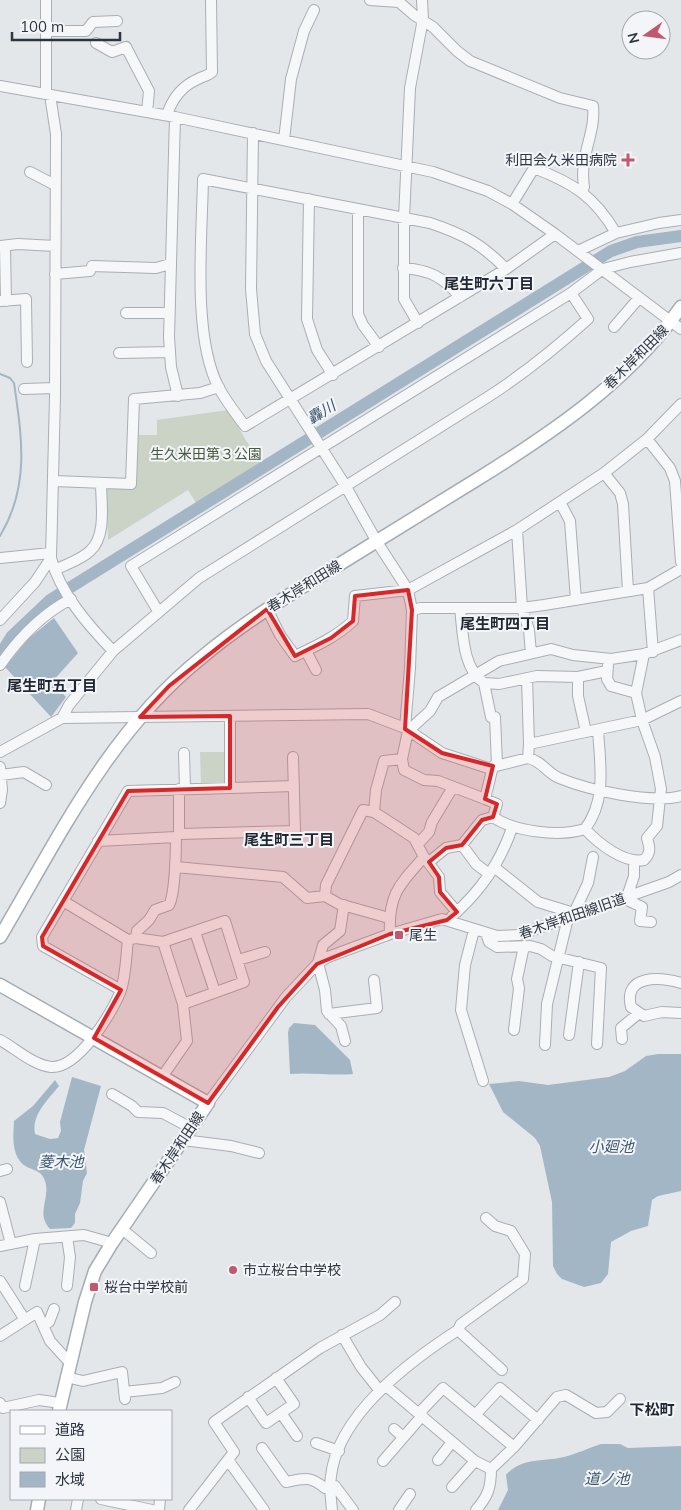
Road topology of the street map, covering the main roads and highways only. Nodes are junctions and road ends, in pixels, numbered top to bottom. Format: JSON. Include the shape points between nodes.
{"nodes":[{"id":1,"x":681,"y":307,"type":"edge"},
{"id":2,"x":676,"y":325,"type":"edge"},
{"id":3,"x":0,"y":937,"type":"edge"},
{"id":4,"x":0,"y":985,"type":"edge"},
{"id":5,"x":59,"y":1407,"type":"edge"}],
"edges":[{"from":1,"to":2,"type":"main road","name":"春木岸和田線"},
{"from":2,"to":3,"type":"main road","name":"春木岸和田線","via":[[570,419],[267,609],[200,658],[169,686],[100,767]]},
{"from":4,"to":5,"type":"main road","name":"春木岸和田線","via":[[208,1103],[112,1243],[89,1286]]}]}
